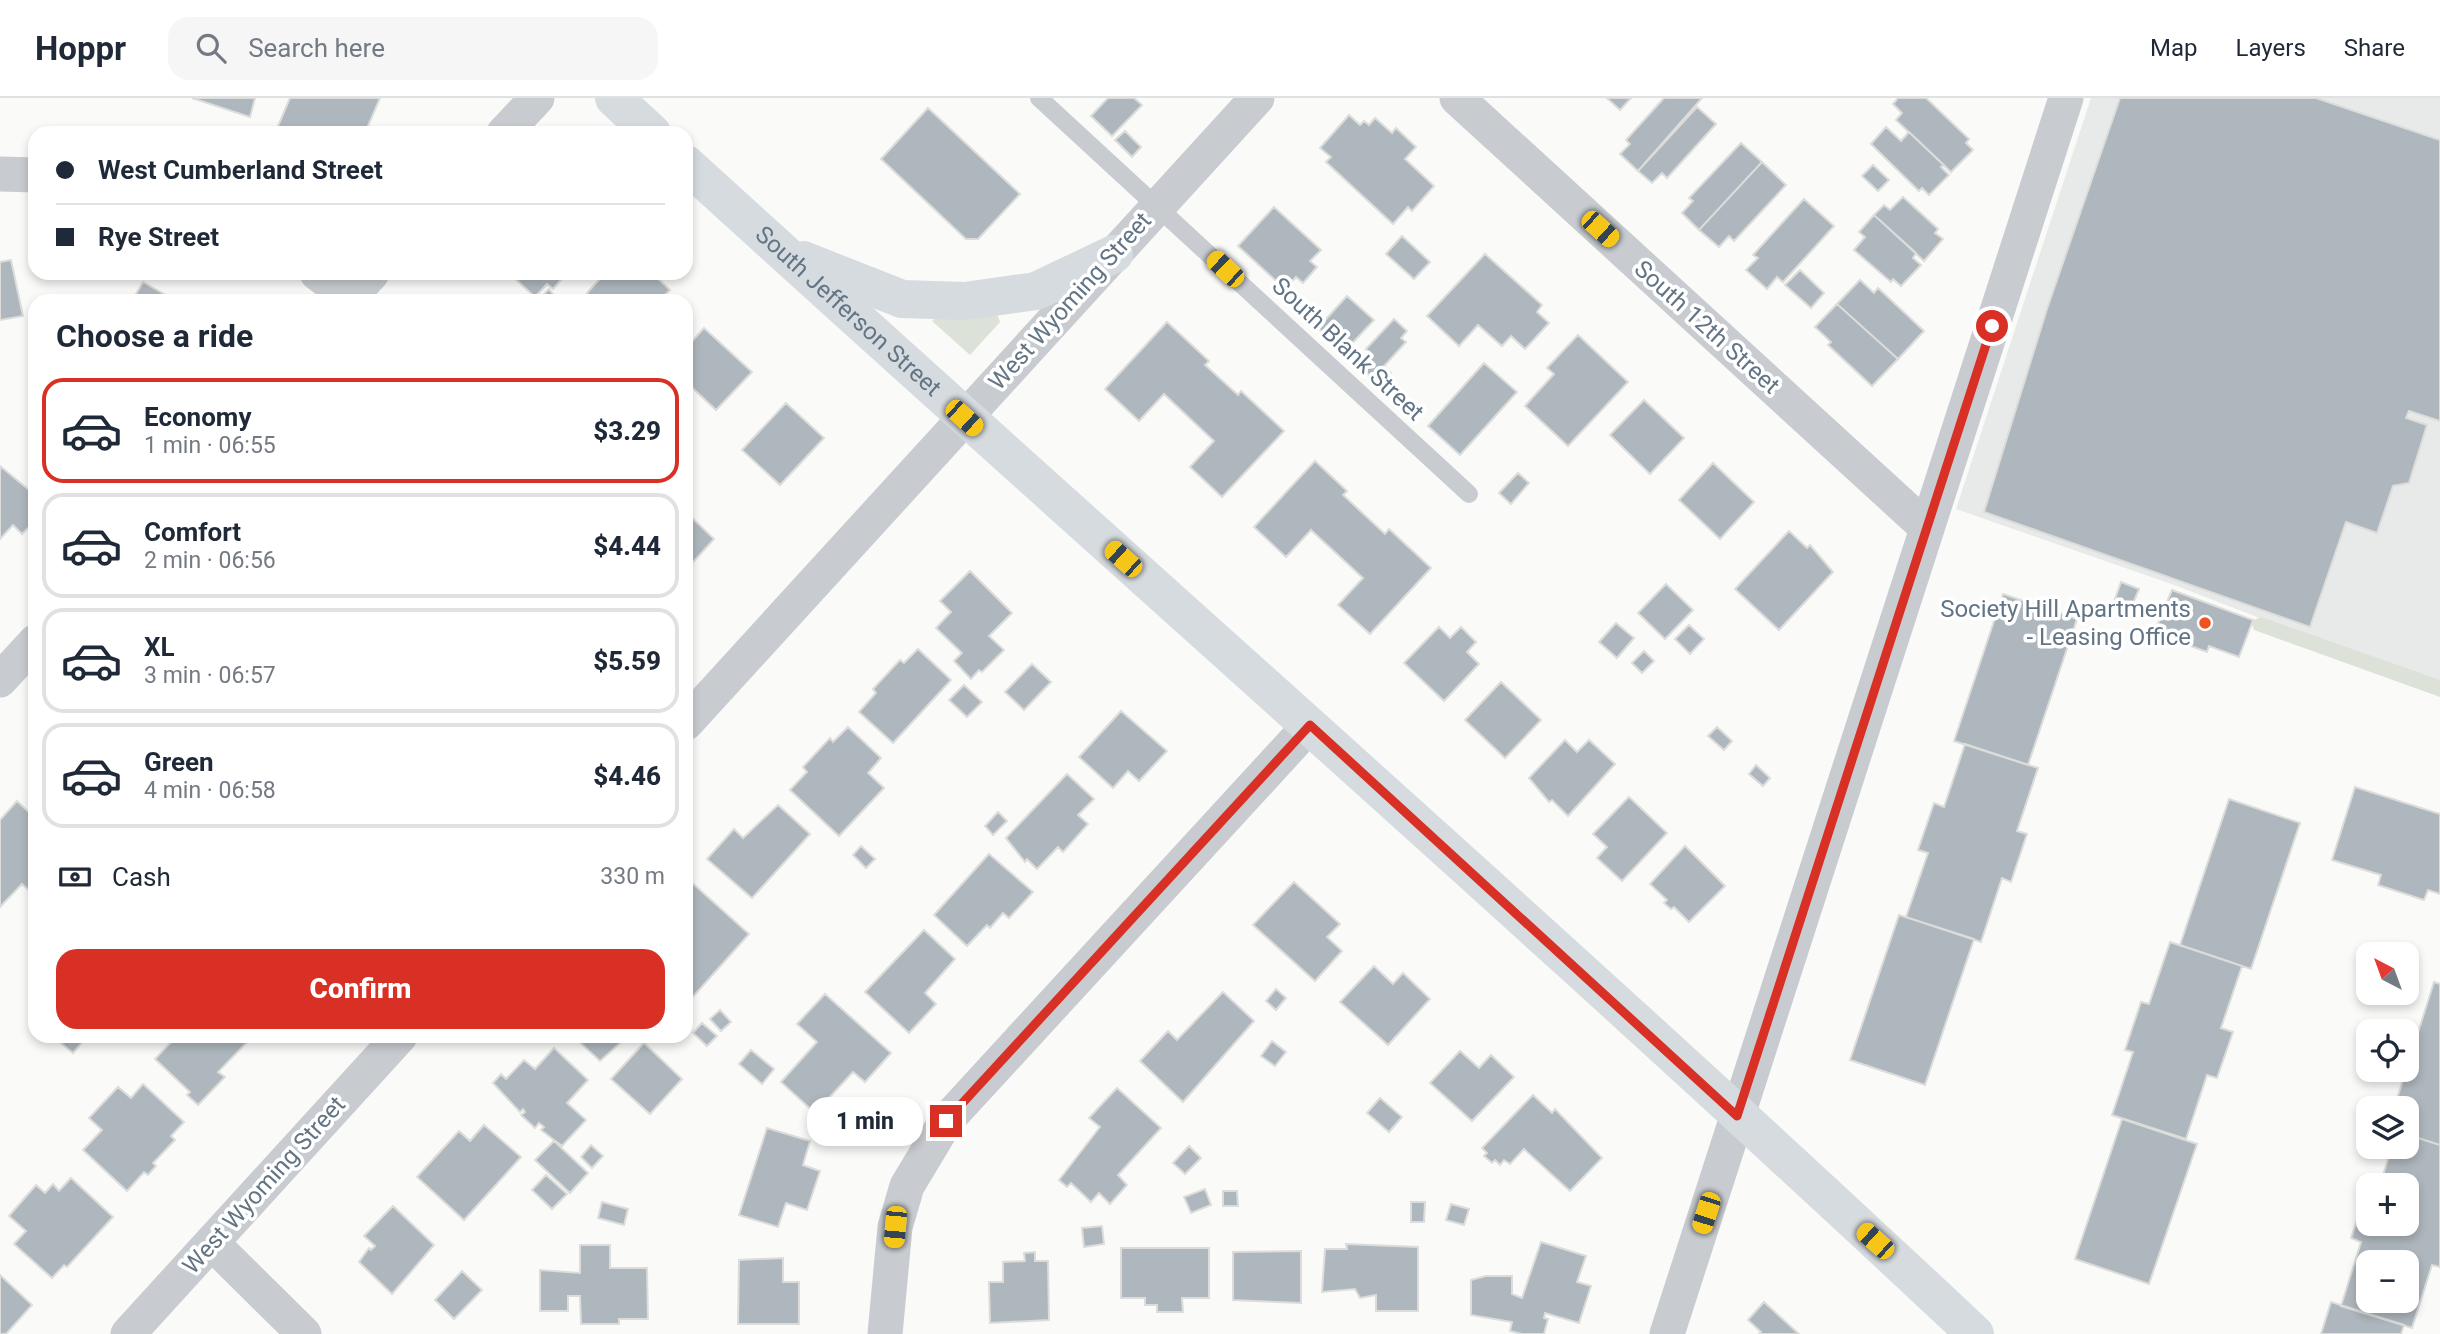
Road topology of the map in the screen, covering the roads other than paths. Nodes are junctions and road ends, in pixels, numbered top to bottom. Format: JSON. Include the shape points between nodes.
{"nodes":[{"id":1,"x":537,"y":98,"type":"edge"},
{"id":2,"x":614,"y":98,"type":"edge"},
{"id":3,"x":1040,"y":98,"type":"edge"},
{"id":4,"x":1257,"y":98,"type":"edge"},
{"id":5,"x":1457,"y":98,"type":"edge"},
{"id":6,"x":2066,"y":98,"type":"edge"},
{"id":7,"x":511,"y":126,"type":"edge"},
{"id":8,"x":644,"y":126,"type":"edge"},
{"id":9,"x":693,"y":170,"type":"edge"},
{"id":10,"x":0,"y":174,"type":"edge"},
{"id":11,"x":28,"y":174,"type":"edge"},
{"id":12,"x":1157,"y":207,"type":"junction"},
{"id":13,"x":783,"y":252,"type":"junction"},
{"id":14,"x":1114,"y":254,"type":"junction"},
{"id":15,"x":333,"y":280,"type":"edge"},
{"id":16,"x":356,"y":290,"type":"edge"},
{"id":17,"x":964,"y":418,"type":"junction"},
{"id":18,"x":1469,"y":494,"type":"dead end"},
{"id":19,"x":1927,"y":528,"type":"junction"},
{"id":20,"x":28,"y":650,"type":"edge"},
{"id":21,"x":0,"y":680,"type":"edge"},
{"id":22,"x":693,"y":715,"type":"edge"},
{"id":23,"x":1310,"y":725,"type":"junction"},
{"id":24,"x":394,"y":1043,"type":"edge"},
{"id":25,"x":1737,"y":1116,"type":"junction"},
{"id":26,"x":212,"y":1243,"type":"junction"},
{"id":27,"x":128,"y":1334,"type":"edge"},
{"id":28,"x":304,"y":1334,"type":"edge"},
{"id":29,"x":885,"y":1334,"type":"edge"},
{"id":30,"x":1667,"y":1334,"type":"edge"},
{"id":31,"x":1975,"y":1334,"type":"edge"}],
"edges":[{"from":1,"to":7,"type":"street"},
{"from":2,"to":8,"type":"main road"},
{"from":3,"to":12,"type":"lane","name":"South Blank Street"},
{"from":4,"to":12,"type":"street","name":"West Wyoming Street"},
{"from":5,"to":19,"type":"street","name":"South 12th Street"},
{"from":6,"to":19,"type":"street"},
{"from":9,"to":13,"type":"main road","name":"South Jefferson Street"},
{"from":10,"to":11,"type":"street"},
{"from":12,"to":14,"type":"street","name":"West Wyoming Street"},
{"from":12,"to":18,"type":"lane","name":"South Blank Street"},
{"from":13,"to":14,"type":"main road","via":[[902,299],[965,301],[1036,290]]},
{"from":13,"to":17,"type":"main road","name":"South Jefferson Street"},
{"from":14,"to":17,"type":"street","name":"West Wyoming Street"},
{"from":15,"to":16,"type":"street"},
{"from":17,"to":22,"type":"street","name":"West Wyoming Street"},
{"from":17,"to":23,"type":"main road","name":"South Jefferson Street"},
{"from":19,"to":25,"type":"street"},
{"from":20,"to":21,"type":"street"},
{"from":23,"to":25,"type":"main road","name":"South Jefferson Street"},
{"from":23,"to":29,"type":"street","via":[[946,1121],[907,1185],[895,1227]]},
{"from":24,"to":26,"type":"street","name":"West Wyoming Street"},
{"from":25,"to":30,"type":"street"},
{"from":25,"to":31,"type":"main road","name":"South Jefferson Street"},
{"from":26,"to":27,"type":"street","name":"West Wyoming Street"},
{"from":26,"to":28,"type":"street"}]}
